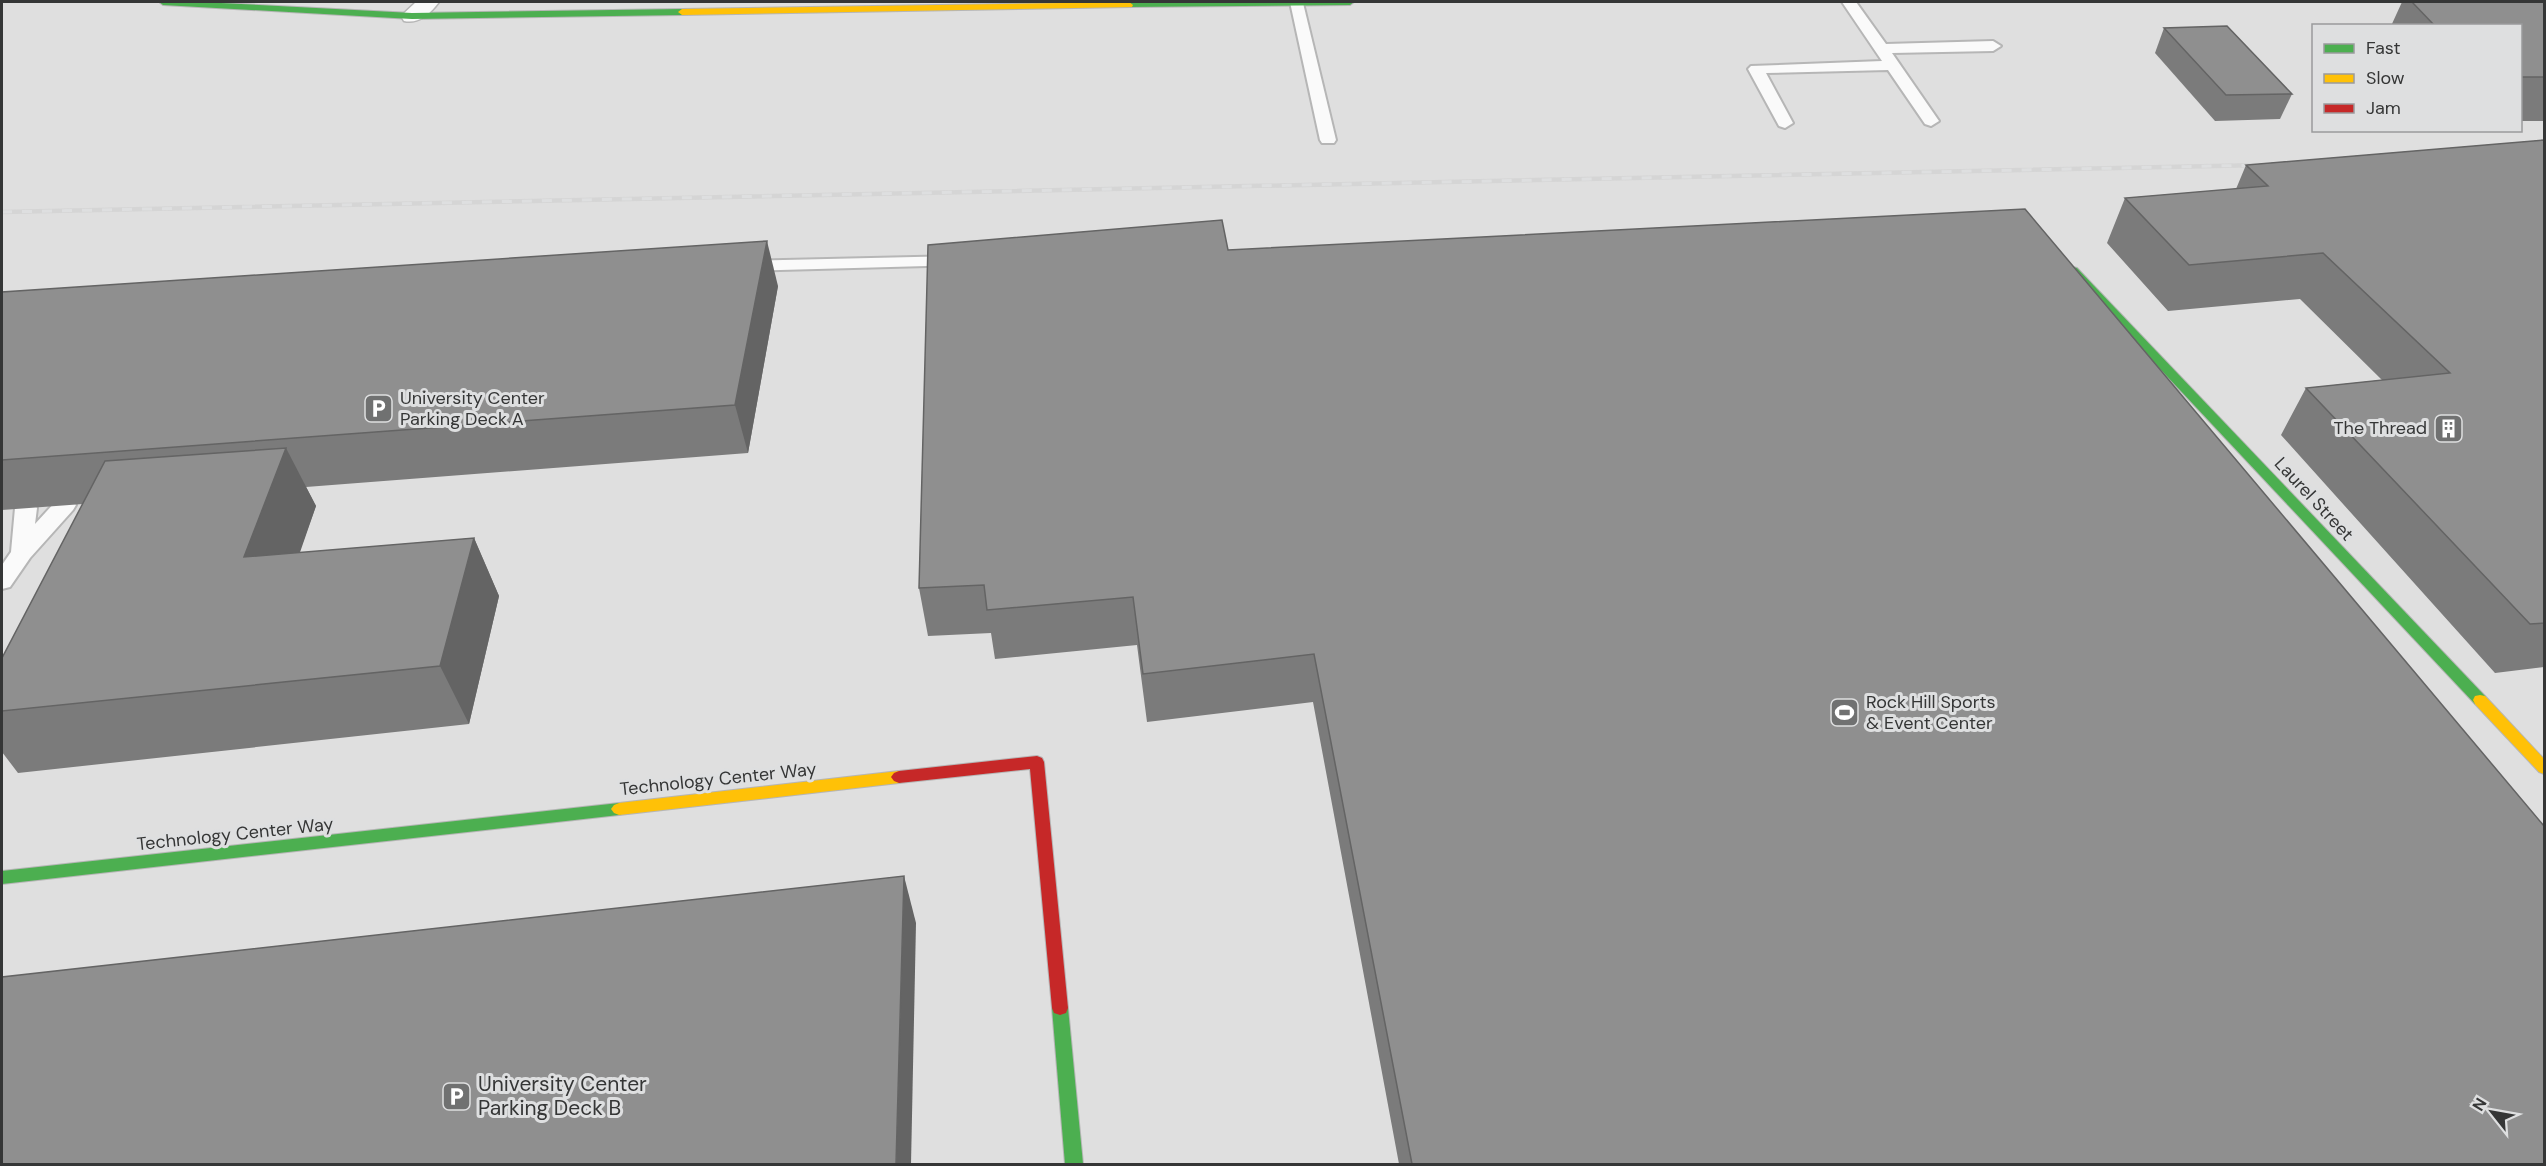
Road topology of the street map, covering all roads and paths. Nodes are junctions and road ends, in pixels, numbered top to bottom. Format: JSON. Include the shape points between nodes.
{"nodes":[{"id":1,"x":163,"y":2,"type":"edge"},
{"id":2,"x":428,"y":2,"type":"edge"},
{"id":3,"x":1350,"y":2,"type":"edge"},
{"id":4,"x":1849,"y":2,"type":"edge"},
{"id":5,"x":1296,"y":3,"type":"junction"},
{"id":6,"x":412,"y":16,"type":"junction"},
{"id":7,"x":1993,"y":46,"type":"dead end"},
{"id":8,"x":1882,"y":49,"type":"junction"},
{"id":9,"x":1892,"y":65,"type":"junction"},
{"id":10,"x":1931,"y":121,"type":"dead end"},
{"id":11,"x":1785,"y":123,"type":"dead end"},
{"id":12,"x":1328,"y":140,"type":"dead end"},
{"id":13,"x":981,"y":260,"type":"edge"},
{"id":14,"x":2065,"y":262,"type":"edge"},
{"id":15,"x":721,"y":267,"type":"edge"},
{"id":16,"x":65,"y":505,"type":"dead end"},
{"id":17,"x":26,"y":508,"type":"dead end"},
{"id":18,"x":21,"y":553,"type":"junction"},
{"id":19,"x":2,"y":581,"type":"edge"},
{"id":20,"x":2544,"y":768,"type":"edge"},
{"id":21,"x":2,"y":878,"type":"edge"},
{"id":22,"x":1074,"y":1164,"type":"edge"}],
"edges":[{"from":1,"to":6,"type":"street"},
{"from":2,"to":6,"type":"street"},
{"from":3,"to":5,"type":"street"},
{"from":4,"to":8,"type":"lane"},
{"from":5,"to":6,"type":"street"},
{"from":5,"to":12,"type":"lane"},
{"from":7,"to":8,"type":"lane"},
{"from":8,"to":9,"type":"lane"},
{"from":9,"to":10,"type":"lane"},
{"from":9,"to":11,"type":"lane","via":[[1756,69]]},
{"from":13,"to":15,"type":"lane"},
{"from":14,"to":20,"type":"street","name":"Laurel Street"},
{"from":16,"to":18,"type":"lane"},
{"from":17,"to":18,"type":"lane"},
{"from":18,"to":19,"type":"lane"},
{"from":21,"to":22,"type":"street","name":"Technology Center Way","via":[[1037,762]]}]}
